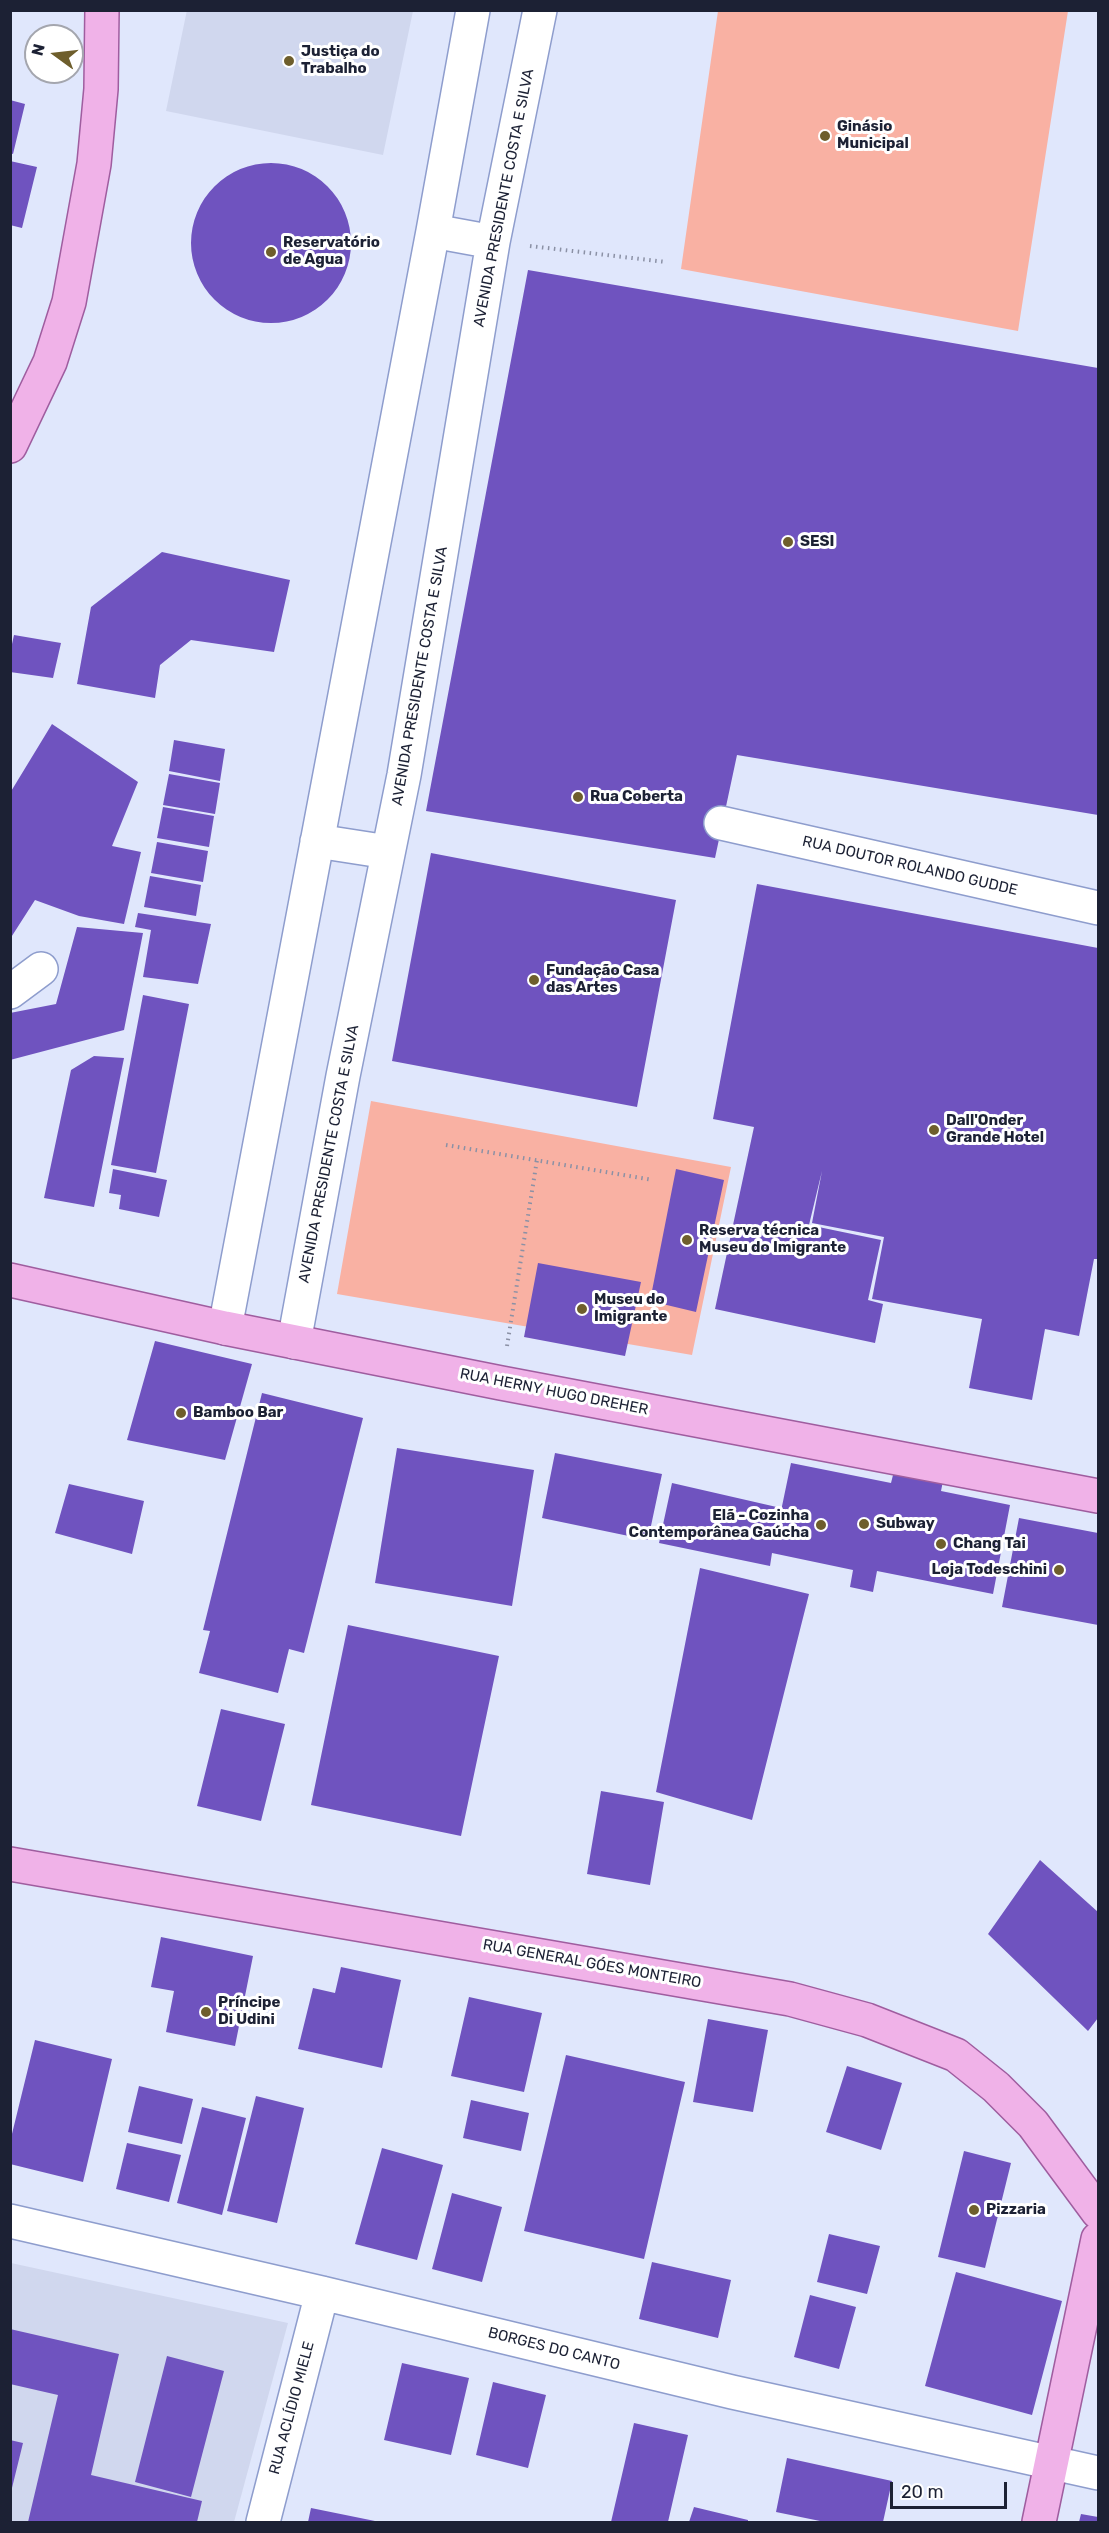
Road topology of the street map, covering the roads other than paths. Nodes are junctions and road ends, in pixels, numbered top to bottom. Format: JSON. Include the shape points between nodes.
{"nodes":[{"id":1,"x":102,"y":10,"type":"edge"},
{"id":2,"x":473,"y":10,"type":"edge"},
{"id":3,"x":540,"y":10,"type":"edge"},
{"id":4,"x":434,"y":231,"type":"junction"},
{"id":5,"x":493,"y":242,"type":"junction"},
{"id":6,"x":10,"y":446,"type":"edge"},
{"id":7,"x":721,"y":823,"type":"dead end"},
{"id":8,"x":317,"y":841,"type":"junction"},
{"id":9,"x":388,"y":852,"type":"junction"},
{"id":10,"x":1098,"y":908,"type":"edge"},
{"id":11,"x":41,"y":969,"type":"dead end"},
{"id":12,"x":10,"y":992,"type":"edge"},
{"id":13,"x":10,"y":1280,"type":"edge"},
{"id":14,"x":225,"y":1328,"type":"junction"},
{"id":15,"x":294,"y":1341,"type":"junction"},
{"id":16,"x":1098,"y":1496,"type":"edge"},
{"id":17,"x":10,"y":1864,"type":"edge"},
{"id":18,"x":1098,"y":2212,"type":"edge"},
{"id":19,"x":10,"y":2221,"type":"edge"},
{"id":20,"x":1098,"y":2239,"type":"edge"},
{"id":21,"x":322,"y":2292,"type":"junction"},
{"id":22,"x":1052,"y":2464,"type":"junction"},
{"id":23,"x":1098,"y":2473,"type":"edge"},
{"id":24,"x":262,"y":2523,"type":"edge"},
{"id":25,"x":1039,"y":2523,"type":"edge"}],
"edges":[{"from":1,"to":6,"type":"main road","via":[[101,89],[94,164],[69,302],[50,362]]},
{"from":2,"to":4,"type":"street"},
{"from":3,"to":5,"type":"street","name":"AVENIDA PRESIDENTE COSTA E SILVA"},
{"from":4,"to":5,"type":"street"},
{"from":4,"to":8,"type":"street"},
{"from":5,"to":9,"type":"street","name":"AVENIDA PRESIDENTE COSTA E SILVA"},
{"from":7,"to":10,"type":"street","name":"RUA DOUTOR ROLANDO GUDDE"},
{"from":8,"to":9,"type":"street"},
{"from":8,"to":14,"type":"street"},
{"from":9,"to":15,"type":"street","name":"AVENIDA PRESIDENTE COSTA E SILVA"},
{"from":11,"to":12,"type":"street"},
{"from":13,"to":14,"type":"main road","name":"RUA HERNY HUGO DREHER"},
{"from":14,"to":15,"type":"main road","name":"RUA HERNY HUGO DREHER"},
{"from":15,"to":16,"type":"main road","name":"RUA HERNY HUGO DREHER"},
{"from":17,"to":18,"type":"main road","name":"RUA GENERAL GÓES MONTEIRO","via":[[790,1999],[867,2020],[956,2055],[996,2087],[1033,2124]]},
{"from":19,"to":21,"type":"street","name":"BORGES DO CANTO"},
{"from":20,"to":22,"type":"main road"},
{"from":21,"to":22,"type":"street","name":"BORGES DO CANTO","via":[[732,2392]]},
{"from":21,"to":24,"type":"street","name":"RUA ACLÍDIO MIELE"},
{"from":22,"to":23,"type":"street","name":"BORGES DO CANTO"},
{"from":22,"to":25,"type":"main road"}]}
